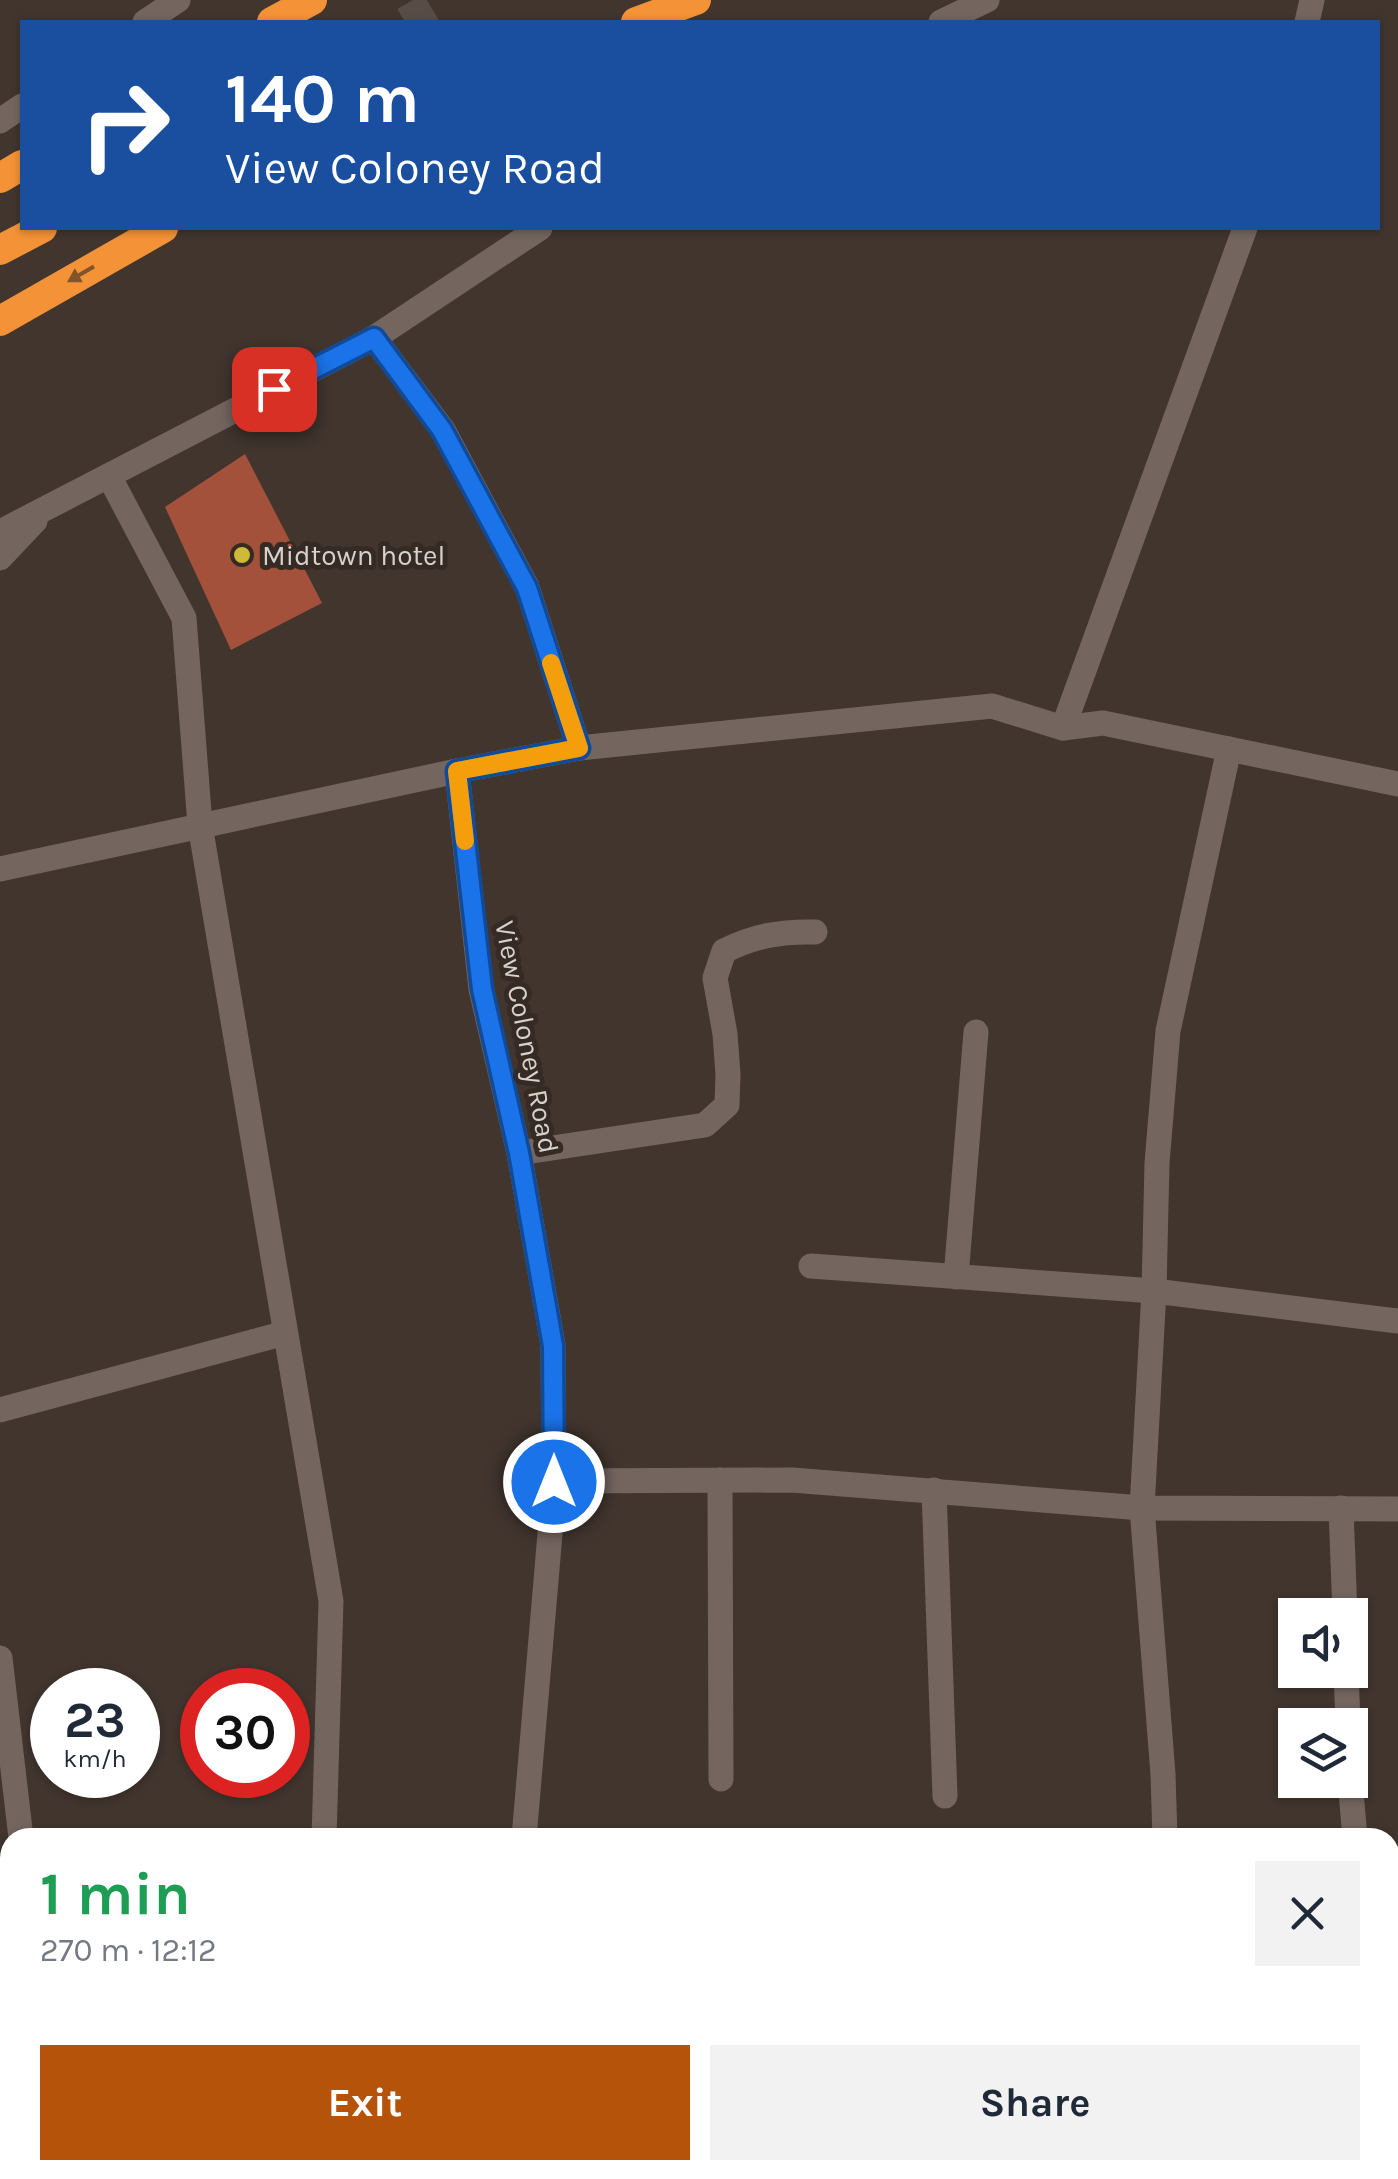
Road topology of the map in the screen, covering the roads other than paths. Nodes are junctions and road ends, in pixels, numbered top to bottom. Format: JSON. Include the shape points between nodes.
{"nodes":[{"id":1,"x":178,"y":0,"type":"edge"},
{"id":2,"x":312,"y":0,"type":"edge"},
{"id":3,"x":696,"y":0,"type":"edge"},
{"id":4,"x":988,"y":0,"type":"edge"},
{"id":5,"x":147,"y":20,"type":"edge"},
{"id":6,"x":276,"y":20,"type":"edge"},
{"id":7,"x":641,"y":20,"type":"edge"},
{"id":8,"x":945,"y":20,"type":"edge"},
{"id":9,"x":38,"y":230,"type":"edge"},
{"id":10,"x":159,"y":230,"type":"edge"},
{"id":11,"x":537,"y":230,"type":"edge"},
{"id":12,"x":1244,"y":230,"type":"edge"},
{"id":13,"x":0,"y":250,"type":"edge"},
{"id":14,"x":0,"y":321,"type":"edge"},
{"id":15,"x":374,"y":338,"type":"junction"},
{"id":16,"x":109,"y":476,"type":"junction"},
{"id":17,"x":49,"y":507,"type":"junction"},
{"id":18,"x":0,"y":532,"type":"edge"},
{"id":19,"x":0,"y":558,"type":"edge"},
{"id":20,"x":1062,"y":728,"type":"junction"},
{"id":21,"x":579,"y":748,"type":"junction"},
{"id":22,"x":1229,"y":749,"type":"junction"},
{"id":23,"x":457,"y":771,"type":"junction"},
{"id":24,"x":1398,"y":784,"type":"edge"},
{"id":25,"x":200,"y":825,"type":"junction"},
{"id":26,"x":0,"y":869,"type":"edge"},
{"id":27,"x":814,"y":932,"type":"dead end"},
{"id":28,"x":976,"y":1032,"type":"dead end"},
{"id":29,"x":519,"y":1153,"type":"junction"},
{"id":30,"x":811,"y":1266,"type":"dead end"},
{"id":31,"x":956,"y":1277,"type":"junction"},
{"id":32,"x":1154,"y":1291,"type":"junction"},
{"id":33,"x":1398,"y":1321,"type":"edge"},
{"id":34,"x":286,"y":1333,"type":"junction"},
{"id":35,"x":0,"y":1410,"type":"edge"},
{"id":36,"x":720,"y":1480,"type":"junction"},
{"id":37,"x":554,"y":1482,"type":"junction"},
{"id":38,"x":934,"y":1490,"type":"junction"},
{"id":39,"x":1142,"y":1508,"type":"junction"},
{"id":40,"x":1342,"y":1508,"type":"junction"},
{"id":41,"x":1398,"y":1509,"type":"edge"},
{"id":42,"x":1345,"y":1598,"type":"edge"},
{"id":43,"x":0,"y":1658,"type":"edge"},
{"id":44,"x":721,"y":1779,"type":"dead end"},
{"id":45,"x":945,"y":1796,"type":"dead end"},
{"id":46,"x":1352,"y":1798,"type":"edge"},
{"id":47,"x":20,"y":1828,"type":"edge"},
{"id":48,"x":324,"y":1828,"type":"edge"},
{"id":49,"x":525,"y":1828,"type":"edge"},
{"id":50,"x":1165,"y":1828,"type":"edge"},
{"id":51,"x":1354,"y":1828,"type":"edge"}],
"edges":[{"from":1,"to":5,"type":"street"},
{"from":2,"to":6,"type":"highway"},
{"from":3,"to":7,"type":"highway"},
{"from":4,"to":8,"type":"street"},
{"from":9,"to":13,"type":"highway"},
{"from":10,"to":14,"type":"highway","one_way":true},
{"from":11,"to":15,"type":"street"},
{"from":12,"to":20,"type":"street"},
{"from":15,"to":16,"type":"street"},
{"from":15,"to":21,"type":"street","via":[[442,430],[527,588]]},
{"from":16,"to":17,"type":"street"},
{"from":16,"to":25,"type":"street","via":[[184,618]]},
{"from":17,"to":18,"type":"street"},
{"from":17,"to":19,"type":"street"},
{"from":20,"to":21,"type":"street","via":[[992,706]]},
{"from":20,"to":22,"type":"street","via":[[1104,723]]},
{"from":21,"to":23,"type":"street"},
{"from":22,"to":24,"type":"street"},
{"from":22,"to":32,"type":"street","via":[[1168,1031]]},
{"from":23,"to":25,"type":"street"},
{"from":23,"to":29,"type":"street","name":"View Coloney Road","via":[[482,989]]},
{"from":25,"to":26,"type":"street"},
{"from":25,"to":34,"type":"street"},
{"from":27,"to":29,"type":"street","via":[[751,938],[724,952],[715,978],[727,1105],[705,1125]]},
{"from":28,"to":31,"type":"street"},
{"from":29,"to":37,"type":"street","name":"View Coloney Road","via":[[553,1346]]},
{"from":30,"to":31,"type":"street"},
{"from":31,"to":32,"type":"street"},
{"from":32,"to":33,"type":"street"},
{"from":32,"to":39,"type":"street"},
{"from":34,"to":35,"type":"street"},
{"from":34,"to":48,"type":"street","via":[[330,1602]]},
{"from":36,"to":37,"type":"street"},
{"from":36,"to":38,"type":"street"},
{"from":36,"to":44,"type":"street"},
{"from":37,"to":49,"type":"street","name":"View Coloney Road"},
{"from":38,"to":39,"type":"street"},
{"from":38,"to":45,"type":"street"},
{"from":39,"to":40,"type":"street"},
{"from":39,"to":50,"type":"street"},
{"from":40,"to":41,"type":"street"},
{"from":40,"to":42,"type":"street"},
{"from":43,"to":47,"type":"street"},
{"from":46,"to":51,"type":"street"}]}
